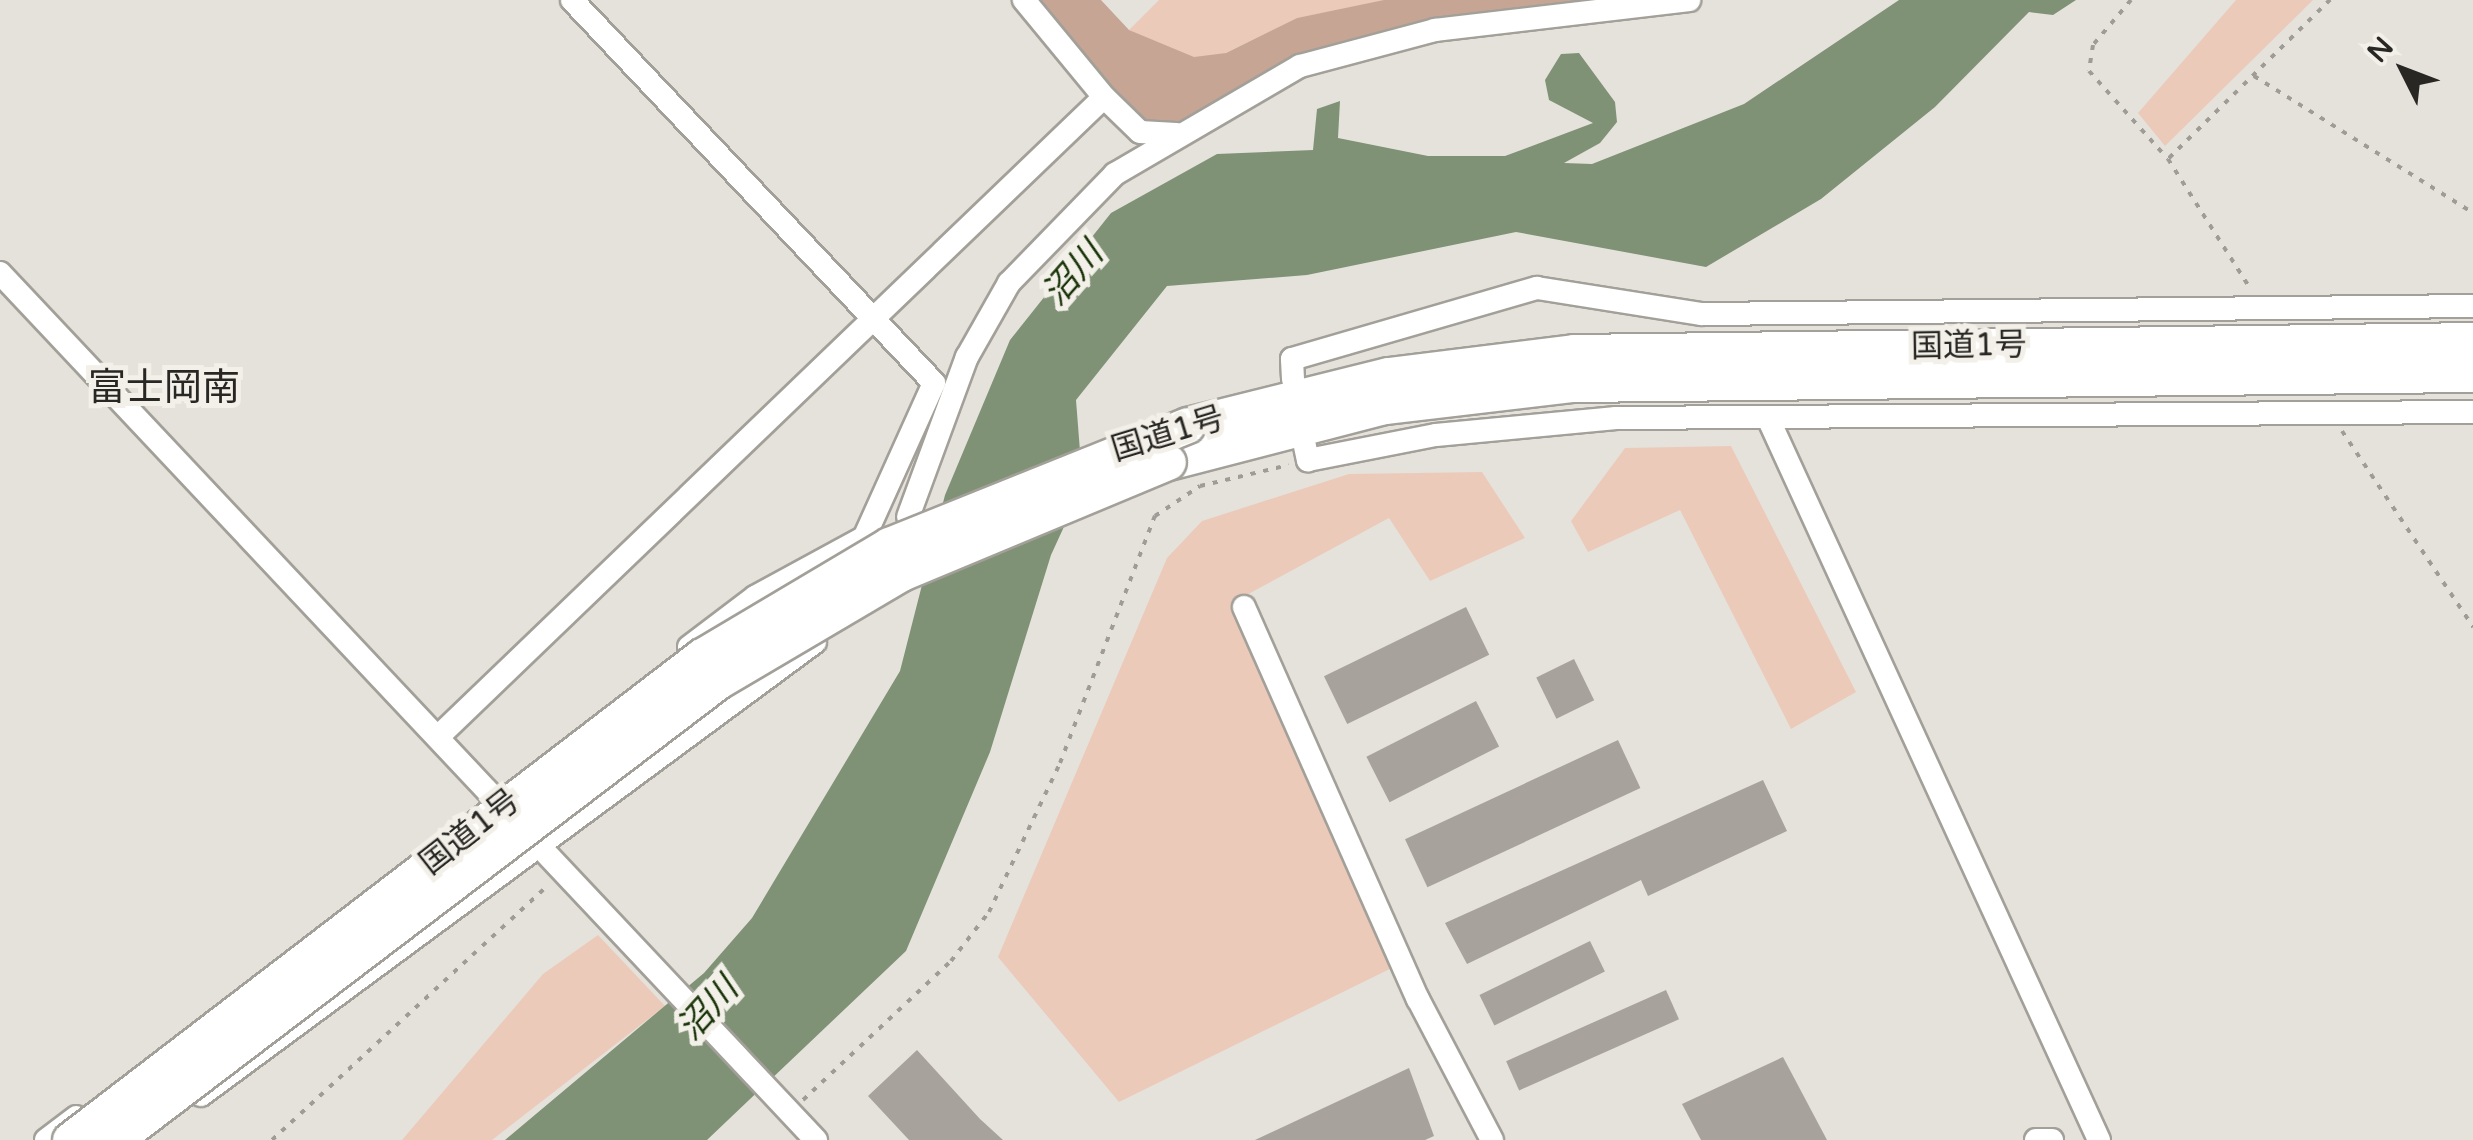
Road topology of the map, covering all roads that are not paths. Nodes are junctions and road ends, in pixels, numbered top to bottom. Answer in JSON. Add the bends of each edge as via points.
{"nodes":[{"id":1,"x":572,"y":0,"type":"edge"},
{"id":2,"x":1024,"y":0,"type":"edge"},
{"id":3,"x":1690,"y":0,"type":"edge"},
{"id":4,"x":1104,"y":97,"type":"junction"},
{"id":5,"x":1176,"y":134,"type":"junction"},
{"id":6,"x":0,"y":273,"type":"edge"},
{"id":7,"x":2473,"y":306,"type":"edge"},
{"id":8,"x":873,"y":320,"type":"junction"},
{"id":9,"x":2473,"y":340,"type":"edge"},
{"id":10,"x":2473,"y":374,"type":"edge"},
{"id":11,"x":1293,"y":379,"type":"dead end"},
{"id":12,"x":2314,"y":387,"type":"dead end"},
{"id":13,"x":2473,"y":412,"type":"edge"},
{"id":14,"x":2332,"y":416,"type":"junction"},
{"id":15,"x":1768,"y":418,"type":"junction"},
{"id":16,"x":1305,"y":449,"type":"road end"},
{"id":17,"x":908,"y":516,"type":"dead end"},
{"id":18,"x":863,"y":538,"type":"junction"},
{"id":19,"x":1244,"y":607,"type":"dead end"},
{"id":20,"x":441,"y":734,"type":"junction"},
{"id":21,"x":497,"y":796,"type":"junction"},
{"id":22,"x":537,"y":842,"type":"junction"},
{"id":23,"x":46,"y":1140,"type":"edge"},
{"id":24,"x":70,"y":1140,"type":"edge"},
{"id":25,"x":114,"y":1140,"type":"edge"},
{"id":26,"x":141,"y":1140,"type":"edge"},
{"id":27,"x":816,"y":1140,"type":"edge"},
{"id":28,"x":1492,"y":1140,"type":"edge"},
{"id":29,"x":2036,"y":1140,"type":"edge"},
{"id":30,"x":2052,"y":1140,"type":"edge"},
{"id":31,"x":2099,"y":1140,"type":"edge"}],
"edges":[{"from":1,"to":8,"type":"street"},
{"from":2,"to":4,"type":"street"},
{"from":3,"to":5,"type":"street","via":[[1435,30],[1300,66]]},
{"from":4,"to":5,"type":"street","via":[[1140,132]]},
{"from":4,"to":8,"type":"street"},
{"from":5,"to":17,"type":"street","via":[[1115,174],[1031,252],[967,357]]},
{"from":6,"to":20,"type":"street"},
{"from":7,"to":11,"type":"street","via":[[2269,317],[1702,314],[1537,288],[1292,359]]},
{"from":8,"to":18,"type":"street","via":[[934,382]]},
{"from":8,"to":20,"type":"street"},
{"from":9,"to":24,"type":"highway","name":"国道1号","bridge":true,"via":[[1574,352],[1388,375],[1187,426],[888,545],[702,656]]},
{"from":10,"to":25,"type":"highway","name":"国道1号","bridge":true,"via":[[1573,384],[1385,406],[1168,462],[901,573],[718,681]]},
{"from":12,"to":14,"type":"street"},
{"from":13,"to":14,"type":"street"},
{"from":14,"to":15,"type":"street"},
{"from":15,"to":16,"type":"street","via":[[1529,424]]},
{"from":15,"to":31,"type":"street"},
{"from":18,"to":21,"type":"street","via":[[755,597]]},
{"from":18,"to":22,"type":"street","via":[[820,638]]},
{"from":19,"to":28,"type":"street","via":[[1418,998]]},
{"from":20,"to":21,"type":"street"},
{"from":21,"to":22,"type":"street"},
{"from":21,"to":23,"type":"street"},
{"from":22,"to":26,"type":"street"},
{"from":22,"to":27,"type":"street"},
{"from":29,"to":30,"type":"street"}]}
